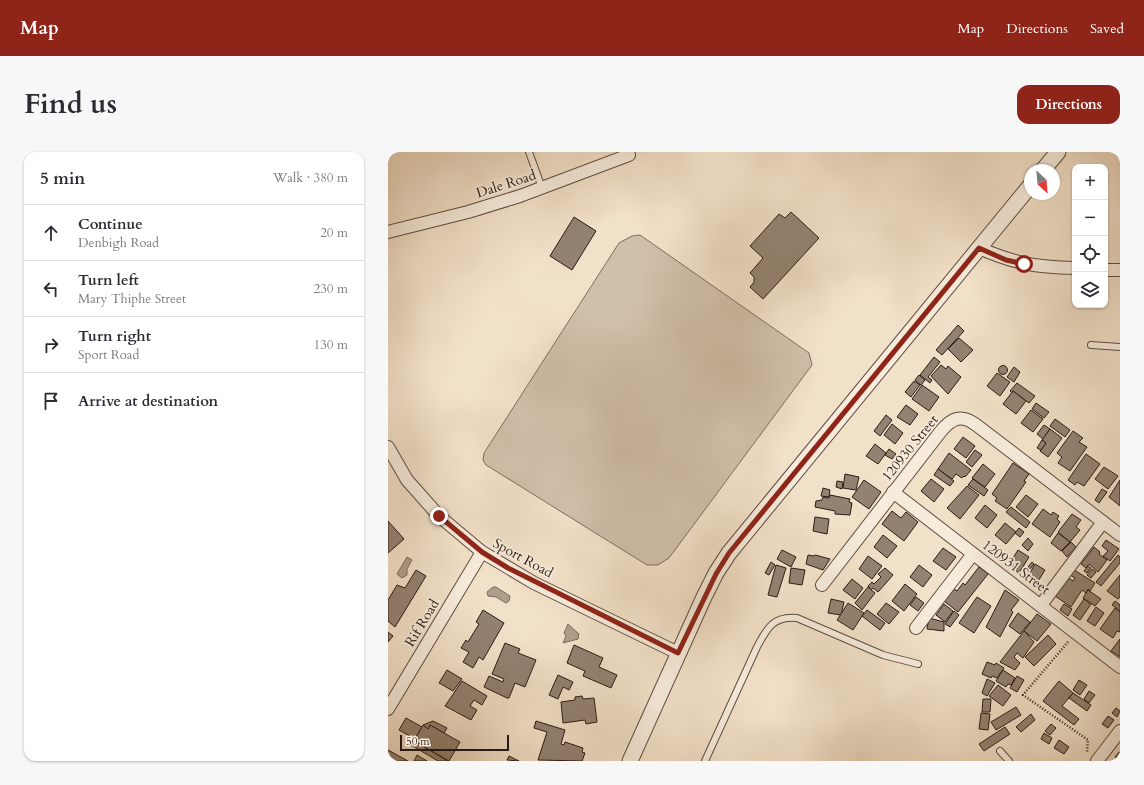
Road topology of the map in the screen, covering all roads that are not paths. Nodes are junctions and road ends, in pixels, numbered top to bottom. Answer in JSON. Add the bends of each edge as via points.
{"nodes":[{"id":1,"x":529,"y":152,"type":"edge"},
{"id":2,"x":1058,"y":152,"type":"edge"},
{"id":3,"x":629,"y":155,"type":"dead end"},
{"id":4,"x":1048,"y":164,"type":"edge"},
{"id":5,"x":542,"y":188,"type":"junction"},
{"id":6,"x":1024,"y":193,"type":"edge"},
{"id":7,"x":388,"y":232,"type":"edge"},
{"id":8,"x":979,"y":248,"type":"junction"},
{"id":9,"x":1072,"y":268,"type":"edge"},
{"id":10,"x":1108,"y":270,"type":"edge"},
{"id":11,"x":1120,"y":270,"type":"edge"},
{"id":12,"x":1091,"y":345,"type":"dead end"},
{"id":13,"x":1120,"y":347,"type":"edge"},
{"id":14,"x":388,"y":447,"type":"edge"},
{"id":15,"x":893,"y":492,"type":"junction"},
{"id":16,"x":1103,"y":522,"type":"junction"},
{"id":17,"x":1120,"y":535,"type":"edge"},
{"id":18,"x":482,"y":552,"type":"junction"},
{"id":19,"x":973,"y":554,"type":"junction"},
{"id":20,"x":822,"y":585,"type":"dead end"},
{"id":21,"x":1041,"y":605,"type":"junction"},
{"id":22,"x":916,"y":628,"type":"dead end"},
{"id":23,"x":678,"y":653,"type":"junction"},
{"id":24,"x":918,"y":664,"type":"dead end"},
{"id":25,"x":1120,"y":666,"type":"edge"},
{"id":26,"x":388,"y":709,"type":"edge"},
{"id":27,"x":1120,"y":731,"type":"edge"},
{"id":28,"x":1000,"y":751,"type":"dead end"},
{"id":29,"x":1092,"y":759,"type":"edge"},
{"id":30,"x":630,"y":761,"type":"edge"},
{"id":31,"x":705,"y":761,"type":"edge"},
{"id":32,"x":1009,"y":761,"type":"edge"}],
"edges":[{"from":1,"to":5,"type":"lane"},
{"from":2,"to":4,"type":"street"},
{"from":3,"to":5,"type":"street","name":"Dale Road"},
{"from":5,"to":7,"type":"street","name":"Dale Road","via":[[468,212]]},
{"from":6,"to":8,"type":"street"},
{"from":8,"to":9,"type":"street","via":[[1006,260],[1024,264]]},
{"from":8,"to":23,"type":"street","via":[[729,553],[716,574]]},
{"from":10,"to":11,"type":"street"},
{"from":12,"to":13,"type":"lane"},
{"from":14,"to":18,"type":"street","name":"Sport Road","via":[[407,480],[428,504]]},
{"from":15,"to":16,"type":"street","name":"120930 Street","via":[[947,424],[960,417],[975,424]]},
{"from":15,"to":19,"type":"street","name":"120931 Street"},
{"from":15,"to":20,"type":"street","name":"120930 Street"},
{"from":16,"to":17,"type":"street","name":"120930 Street"},
{"from":16,"to":21,"type":"street"},
{"from":18,"to":23,"type":"street","name":"Sport Road","via":[[534,582]]},
{"from":18,"to":26,"type":"street","name":"Rif Road"},
{"from":19,"to":21,"type":"street","name":"120931 Street"},
{"from":19,"to":22,"type":"street"},
{"from":21,"to":25,"type":"street","name":"120931 Street"},
{"from":23,"to":30,"type":"street"},
{"from":24,"to":31,"type":"lane","via":[[883,655],[797,618],[776,621],[757,647]]},
{"from":27,"to":29,"type":"street"},
{"from":28,"to":32,"type":"lane"}]}
